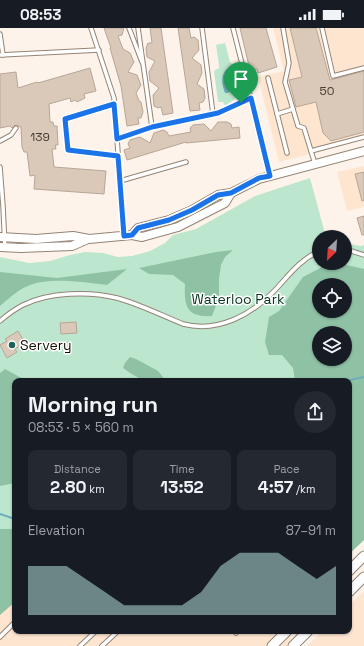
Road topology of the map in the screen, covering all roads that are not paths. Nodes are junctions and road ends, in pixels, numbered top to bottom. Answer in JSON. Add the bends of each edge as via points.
{"nodes":[{"id":1,"x":91,"y":28,"type":"edge"},
{"id":2,"x":129,"y":28,"type":"edge"},
{"id":3,"x":138,"y":28,"type":"edge"},
{"id":4,"x":202,"y":28,"type":"edge"},
{"id":5,"x":234,"y":28,"type":"edge"},
{"id":6,"x":283,"y":28,"type":"edge"},
{"id":7,"x":322,"y":28,"type":"edge"},
{"id":8,"x":0,"y":34,"type":"edge"},
{"id":9,"x":99,"y":50,"type":"junction"},
{"id":10,"x":1,"y":55,"type":"edge"},
{"id":11,"x":364,"y":68,"type":"edge"},
{"id":12,"x":145,"y":70,"type":"junction"},
{"id":13,"x":268,"y":78,"type":"dead end"},
{"id":14,"x":251,"y":98,"type":"junction"},
{"id":15,"x":114,"y":104,"type":"junction"},
{"id":16,"x":294,"y":109,"type":"junction"},
{"id":17,"x":213,"y":114,"type":"junction"},
{"id":18,"x":277,"y":114,"type":"junction"},
{"id":19,"x":152,"y":127,"type":"junction"},
{"id":20,"x":16,"y":128,"type":"dead end"},
{"id":21,"x":364,"y":137,"type":"edge"},
{"id":22,"x":117,"y":139,"type":"junction"},
{"id":23,"x":0,"y":141,"type":"edge"},
{"id":24,"x":311,"y":151,"type":"junction"},
{"id":25,"x":364,"y":152,"type":"edge"},
{"id":26,"x":287,"y":153,"type":"dead end"},
{"id":27,"x":118,"y":156,"type":"junction"},
{"id":28,"x":186,"y":162,"type":"dead end"},
{"id":29,"x":315,"y":164,"type":"junction"},
{"id":30,"x":0,"y":167,"type":"edge"},
{"id":31,"x":270,"y":176,"type":"junction"},
{"id":32,"x":120,"y":181,"type":"junction"},
{"id":33,"x":128,"y":235,"type":"junction"},
{"id":34,"x":3,"y":237,"type":"edge"},
{"id":35,"x":89,"y":239,"type":"junction"},
{"id":36,"x":2,"y":247,"type":"edge"},
{"id":37,"x":352,"y":251,"type":"edge"},
{"id":38,"x":364,"y":254,"type":"edge"},
{"id":39,"x":312,"y":255,"type":"edge"},
{"id":40,"x":0,"y":321,"type":"edge"},
{"id":41,"x":364,"y":556,"type":"edge"},
{"id":42,"x":352,"y":568,"type":"edge"},
{"id":43,"x":364,"y":577,"type":"edge"},
{"id":44,"x":352,"y":589,"type":"edge"},
{"id":45,"x":12,"y":625,"type":"edge"},
{"id":46,"x":93,"y":634,"type":"edge"},
{"id":47,"x":115,"y":634,"type":"edge"},
{"id":48,"x":284,"y":634,"type":"edge"},
{"id":49,"x":305,"y":634,"type":"edge"},
{"id":50,"x":0,"y":637,"type":"edge"},
{"id":51,"x":80,"y":646,"type":"edge"},
{"id":52,"x":102,"y":646,"type":"edge"},
{"id":53,"x":272,"y":646,"type":"edge"},
{"id":54,"x":293,"y":646,"type":"edge"}],
"edges":[{"from":1,"to":9,"type":"lane"},
{"from":2,"to":12,"type":"lane"},
{"from":3,"to":12,"type":"lane"},
{"from":4,"to":17,"type":"lane"},
{"from":5,"to":14,"type":"lane"},
{"from":6,"to":16,"type":"lane","via":[[289,63],[285,82]]},
{"from":7,"to":11,"type":"lane","via":[[333,76]]},
{"from":8,"to":10,"type":"lane"},
{"from":9,"to":10,"type":"lane"},
{"from":9,"to":15,"type":"lane","via":[[113,92]]},
{"from":12,"to":19,"type":"lane"},
{"from":13,"to":18,"type":"lane"},
{"from":14,"to":17,"type":"lane"},
{"from":14,"to":31,"type":"lane"},
{"from":15,"to":22,"type":"lane"},
{"from":15,"to":27,"type":"lane","via":[[65,119],[68,150]]},
{"from":16,"to":18,"type":"lane"},
{"from":16,"to":24,"type":"lane","via":[[298,126],[304,128]]},
{"from":17,"to":19,"type":"lane"},
{"from":18,"to":26,"type":"lane"},
{"from":19,"to":22,"type":"lane"},
{"from":20,"to":23,"type":"lane","via":[[11,135]]},
{"from":21,"to":24,"type":"lane"},
{"from":22,"to":27,"type":"lane"},
{"from":24,"to":29,"type":"lane"},
{"from":25,"to":29,"type":"street"},
{"from":27,"to":32,"type":"lane"},
{"from":28,"to":32,"type":"lane"},
{"from":29,"to":31,"type":"street"},
{"from":30,"to":34,"type":"lane"},
{"from":31,"to":33,"type":"street","via":[[259,178],[231,193],[225,203],[178,227],[142,237]]},
{"from":32,"to":33,"type":"lane"},
{"from":33,"to":35,"type":"street"},
{"from":34,"to":35,"type":"street","via":[[36,239],[73,236]]},
{"from":34,"to":36,"type":"lane"},
{"from":35,"to":36,"type":"street","via":[[72,246]]},
{"from":37,"to":38,"type":"lane"},
{"from":39,"to":40,"type":"lane","via":[[299,263],[269,296],[253,309],[214,326],[183,324],[116,298],[78,294],[45,297],[23,305]]},
{"from":41,"to":42,"type":"main road"},
{"from":43,"to":44,"type":"main road"},
{"from":45,"to":50,"type":"lane"},
{"from":46,"to":51,"type":"lane"},
{"from":47,"to":52,"type":"lane"},
{"from":48,"to":53,"type":"main road"},
{"from":49,"to":54,"type":"main road"}]}
